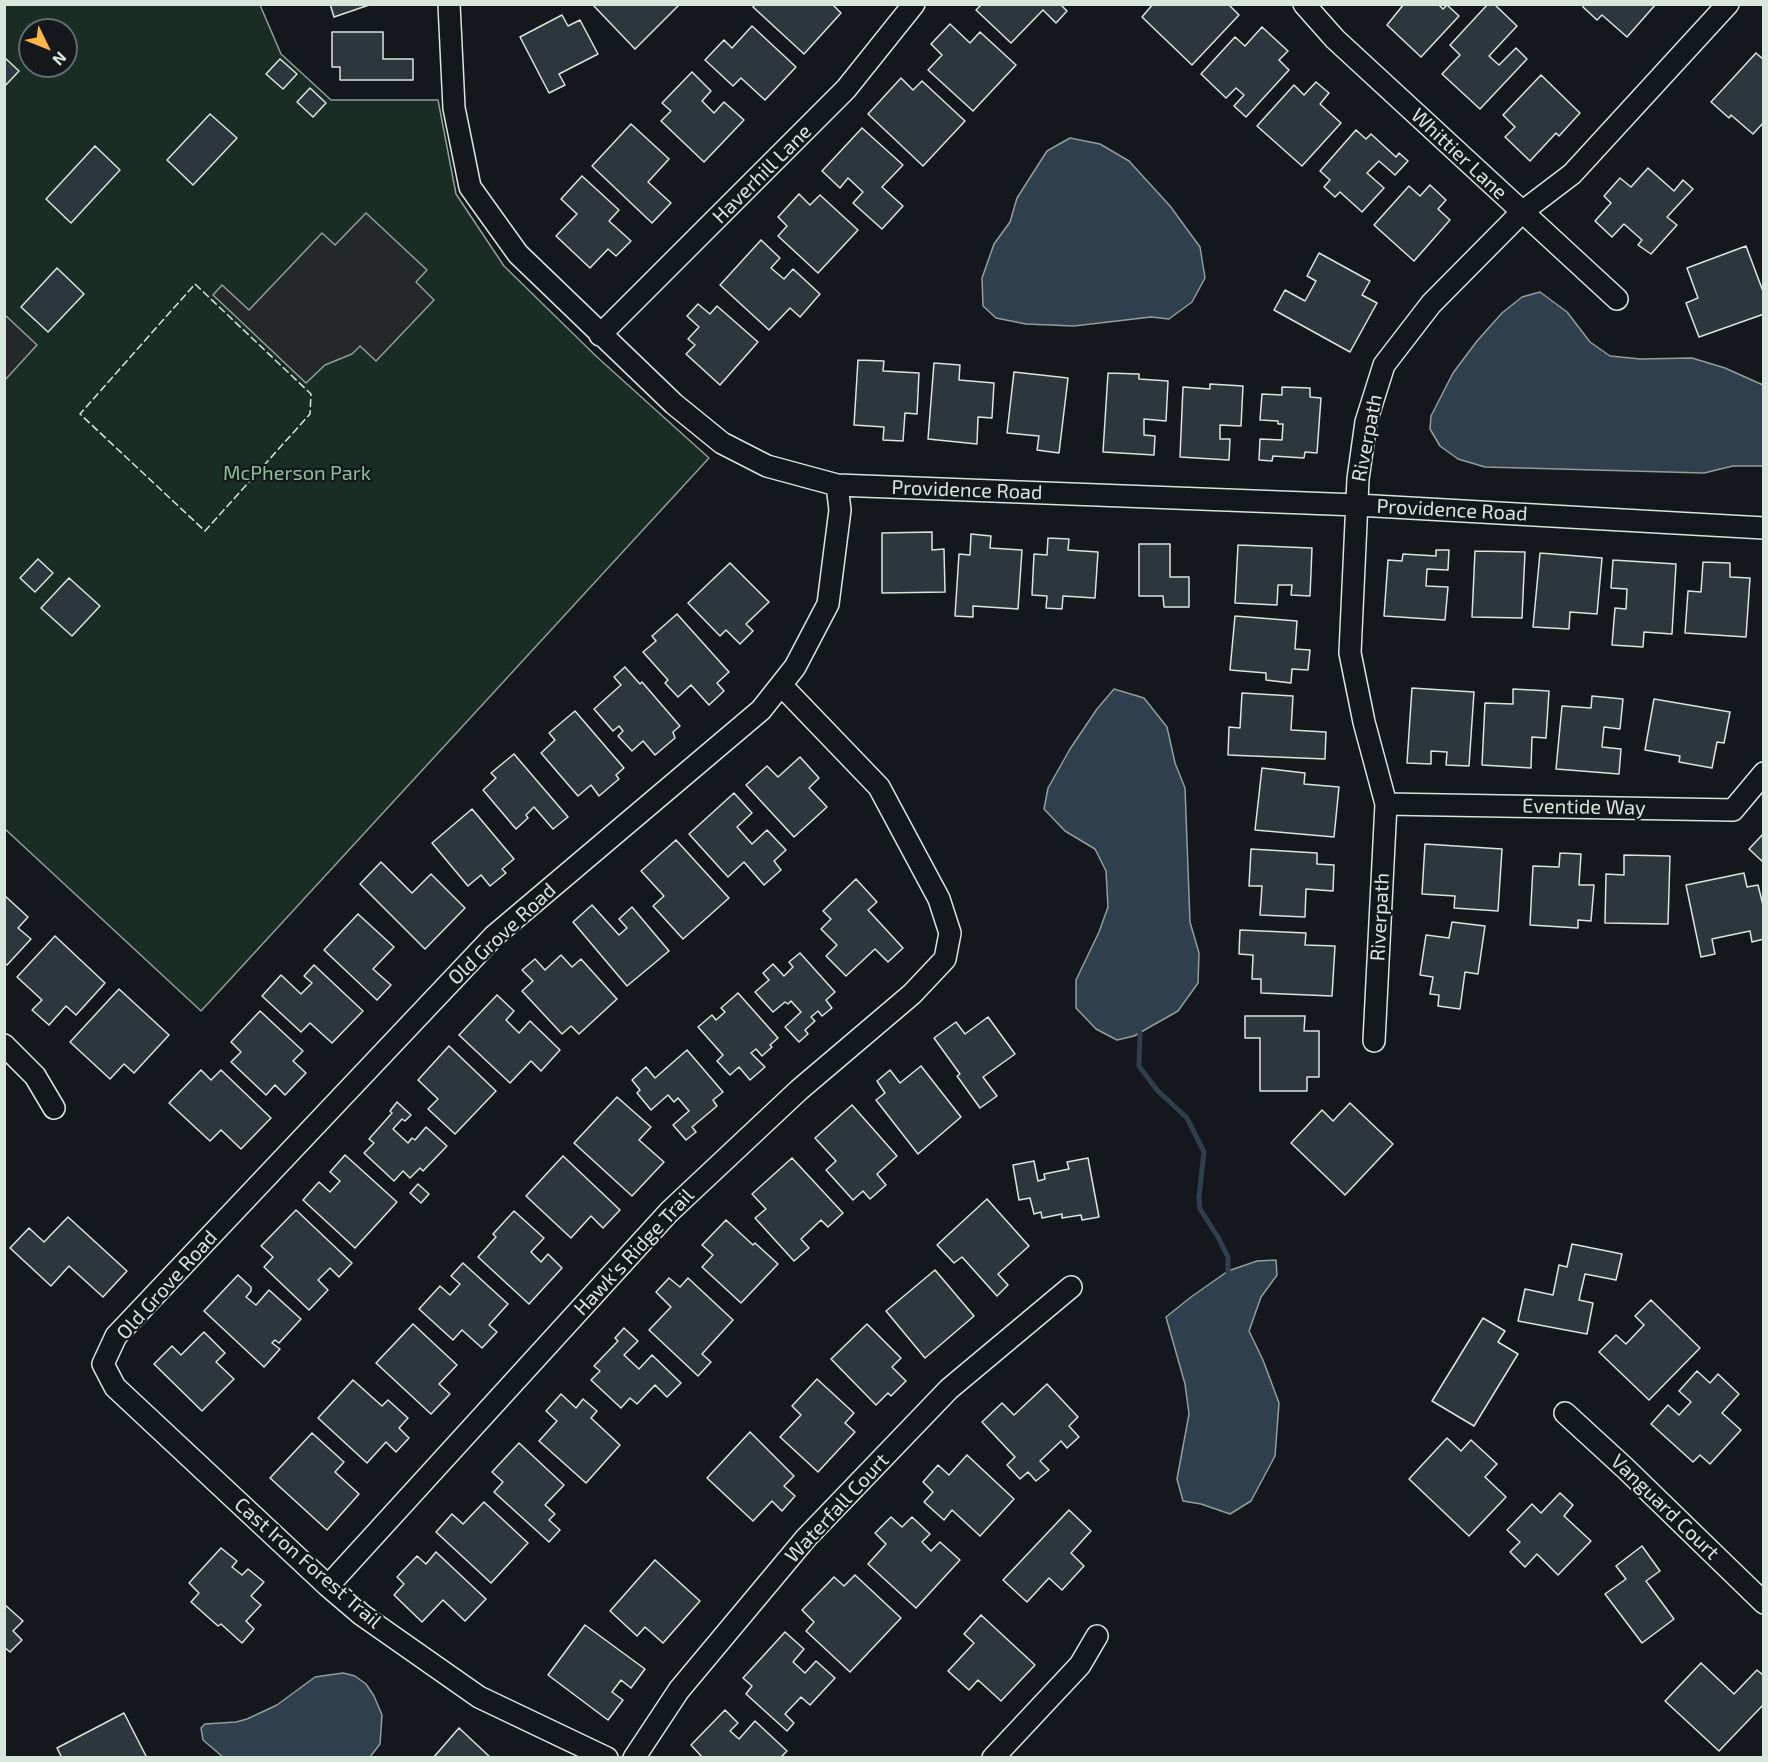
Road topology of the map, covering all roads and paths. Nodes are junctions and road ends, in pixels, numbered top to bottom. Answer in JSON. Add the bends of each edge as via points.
{"nodes":[{"id":1,"x":449,"y":4,"type":"edge"},
{"id":2,"x":914,"y":4,"type":"edge"},
{"id":3,"x":1304,"y":4,"type":"edge"},
{"id":4,"x":1728,"y":4,"type":"edge"},
{"id":5,"x":1522,"y":212,"type":"junction"},
{"id":6,"x":1617,"y":299,"type":"dead end"},
{"id":7,"x":600,"y":335,"type":"junction"},
{"id":8,"x":837,"y":485,"type":"junction"},
{"id":9,"x":1356,"y":505,"type":"junction"},
{"id":10,"x":1764,"y":528,"type":"edge"},
{"id":11,"x":781,"y":685,"type":"junction"},
{"id":12,"x":1764,"y":773,"type":"edge"},
{"id":13,"x":1386,"y":804,"type":"junction"},
{"id":14,"x":1374,"y":1041,"type":"dead end"},
{"id":15,"x":4,"y":1045,"type":"edge"},
{"id":16,"x":54,"y":1108,"type":"dead end"},
{"id":17,"x":1071,"y":1287,"type":"dead end"},
{"id":18,"x":103,"y":1364,"type":"joint"},
{"id":19,"x":1565,"y":1413,"type":"dead end"},
{"id":20,"x":328,"y":1586,"type":"junction"},
{"id":21,"x":1764,"y":1603,"type":"edge"},
{"id":22,"x":1097,"y":1636,"type":"dead end"},
{"id":23,"x":607,"y":1758,"type":"edge"},
{"id":24,"x":634,"y":1758,"type":"edge"},
{"id":25,"x":993,"y":1758,"type":"edge"}],
"edges":[{"from":1,"to":7,"type":"street","name":"Providence Road","via":[[453,108],[470,187],[518,254]]},
{"from":2,"to":7,"type":"street","name":"Haverhill Lane","via":[[846,89]]},
{"from":3,"to":5,"type":"street","name":"Whittier Lane","via":[[1335,39]]},
{"from":4,"to":5,"type":"street","name":"Riverpath","via":[[1572,174]]},
{"from":5,"to":6,"type":"street","name":"Whittier Lane"},
{"from":5,"to":9,"type":"street","name":"Riverpath","via":[[1431,304],[1384,365],[1366,422]]},
{"from":7,"to":8,"type":"street","name":"Providence Road","via":[[722,443],[767,466]]},
{"from":8,"to":9,"type":"street","name":"Providence Road"},
{"from":8,"to":11,"type":"street","name":"Old Grove Road","via":[[840,510],[828,604],[795,667]]},
{"from":9,"to":10,"type":"street","name":"Providence Road"},
{"from":9,"to":13,"type":"street","name":"Riverpath","via":[[1350,653]]},
{"from":11,"to":18,"type":"street","name":"Old Grove Road","via":[[761,710],[494,936],[116,1336]]},
{"from":11,"to":20,"type":"street","name":"Hawk's Ridge Trail","via":[[879,788],[939,899],[950,933],[945,959],[912,994],[799,1090],[669,1212]]},
{"from":12,"to":13,"type":"street","name":"Eventide Way","via":[[1733,810]]},
{"from":13,"to":14,"type":"street","name":"Riverpath"},
{"from":15,"to":16,"type":"street","via":[[35,1076]]},
{"from":17,"to":24,"type":"street","name":"Waterfall Court","via":[[949,1389],[806,1538],[679,1690]]},
{"from":18,"to":20,"type":"street","name":"Cast Iron Forest Trail","via":[[115,1387]]},
{"from":19,"to":21,"type":"street","name":"Vanguard Court"},
{"from":20,"to":23,"type":"street","name":"Cast Iron Forest Trail","via":[[362,1615],[479,1697]]},
{"from":22,"to":25,"type":"street","via":[[1080,1665]]}]}
